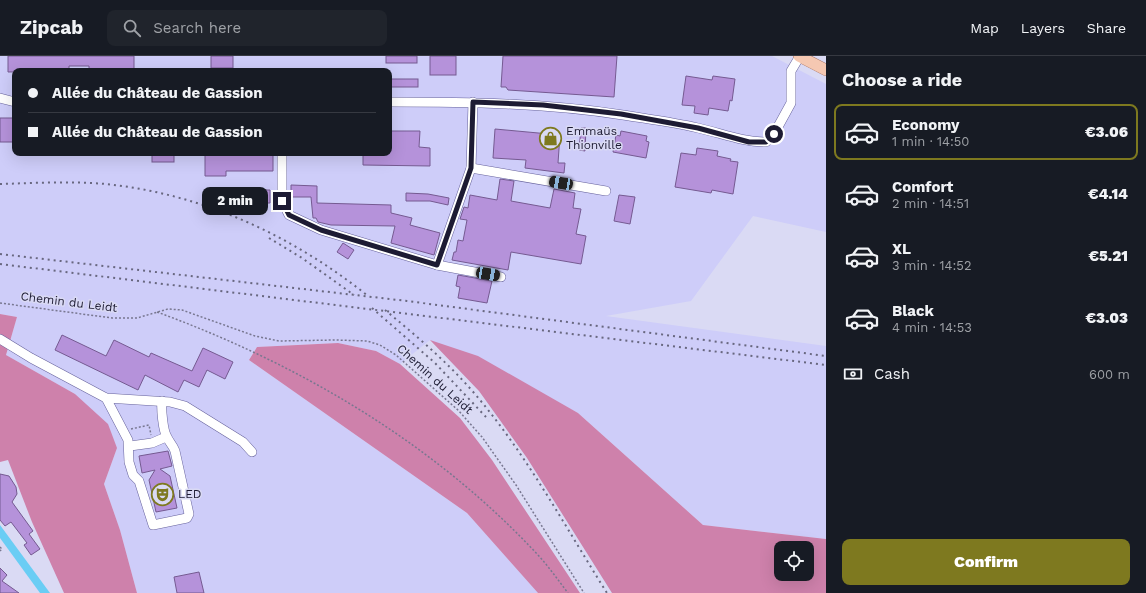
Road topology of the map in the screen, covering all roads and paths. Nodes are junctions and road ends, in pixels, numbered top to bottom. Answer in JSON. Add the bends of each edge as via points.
{"nodes":[{"id":1,"x":799,"y":56,"type":"edge"},
{"id":2,"x":826,"y":70,"type":"edge"},
{"id":3,"x":0,"y":98,"type":"edge"},
{"id":4,"x":12,"y":101,"type":"edge"},
{"id":5,"x":392,"y":102,"type":"edge"},
{"id":6,"x":473,"y":102,"type":"junction"},
{"id":7,"x":282,"y":156,"type":"edge"},
{"id":8,"x":471,"y":168,"type":"junction"},
{"id":9,"x":606,"y":191,"type":"dead end"},
{"id":10,"x":437,"y":265,"type":"junction"},
{"id":11,"x":501,"y":277,"type":"dead end"},
{"id":12,"x":0,"y":303,"type":"edge"},
{"id":13,"x":157,"y":312,"type":"junction"},
{"id":14,"x":0,"y":339,"type":"edge"},
{"id":15,"x":106,"y":398,"type":"junction"},
{"id":16,"x":162,"y":401,"type":"junction"},
{"id":17,"x":124,"y":430,"type":"junction"},
{"id":18,"x":166,"y":437,"type":"junction"},
{"id":19,"x":152,"y":443,"type":"junction"},
{"id":20,"x":130,"y":446,"type":"junction"},
{"id":21,"x":252,"y":452,"type":"dead end"},
{"id":22,"x":0,"y":546,"type":"edge"},
{"id":23,"x":0,"y":551,"type":"edge"},
{"id":24,"x":568,"y":593,"type":"edge"},
{"id":25,"x":584,"y":593,"type":"edge"}],
"edges":[{"from":1,"to":2,"type":"main road"},
{"from":1,"to":6,"type":"street","via":[[791,71],[791,103],[774,134],[766,142],[749,142],[698,128],[621,114],[543,105]]},
{"from":3,"to":4,"type":"street"},
{"from":5,"to":6,"type":"street"},
{"from":6,"to":8,"type":"street"},
{"from":7,"to":10,"type":"street","via":[[282,201],[289,215],[321,230]]},
{"from":8,"to":9,"type":"street"},
{"from":8,"to":10,"type":"street"},
{"from":10,"to":11,"type":"street"},
{"from":12,"to":13,"type":"path","name":"Chemin du Leidt","via":[[112,318],[137,318]]},
{"from":13,"to":24,"type":"path","via":[[298,374],[332,392],[404,439],[465,485],[496,513],[539,556]]},
{"from":13,"to":25,"type":"path","name":"Chemin du Leidt","via":[[168,308],[182,310],[255,336],[279,341],[358,340],[386,348],[459,411],[482,437],[516,485]]},
{"from":14,"to":15,"type":"street"},
{"from":15,"to":16,"type":"street"},
{"from":15,"to":17,"type":"street","via":[[108,406]]},
{"from":16,"to":18,"type":"street"},
{"from":16,"to":21,"type":"street","via":[[185,406],[198,413],[243,442]]},
{"from":17,"to":19,"type":"path","via":[[149,425]]},
{"from":17,"to":20,"type":"street"},
{"from":18,"to":19,"type":"street"},
{"from":18,"to":20,"type":"street","via":[[172,442],[175,451],[187,518],[153,525],[139,481],[133,475],[129,462]]},
{"from":19,"to":20,"type":"street"},
{"from":22,"to":23,"type":"path"}]}
